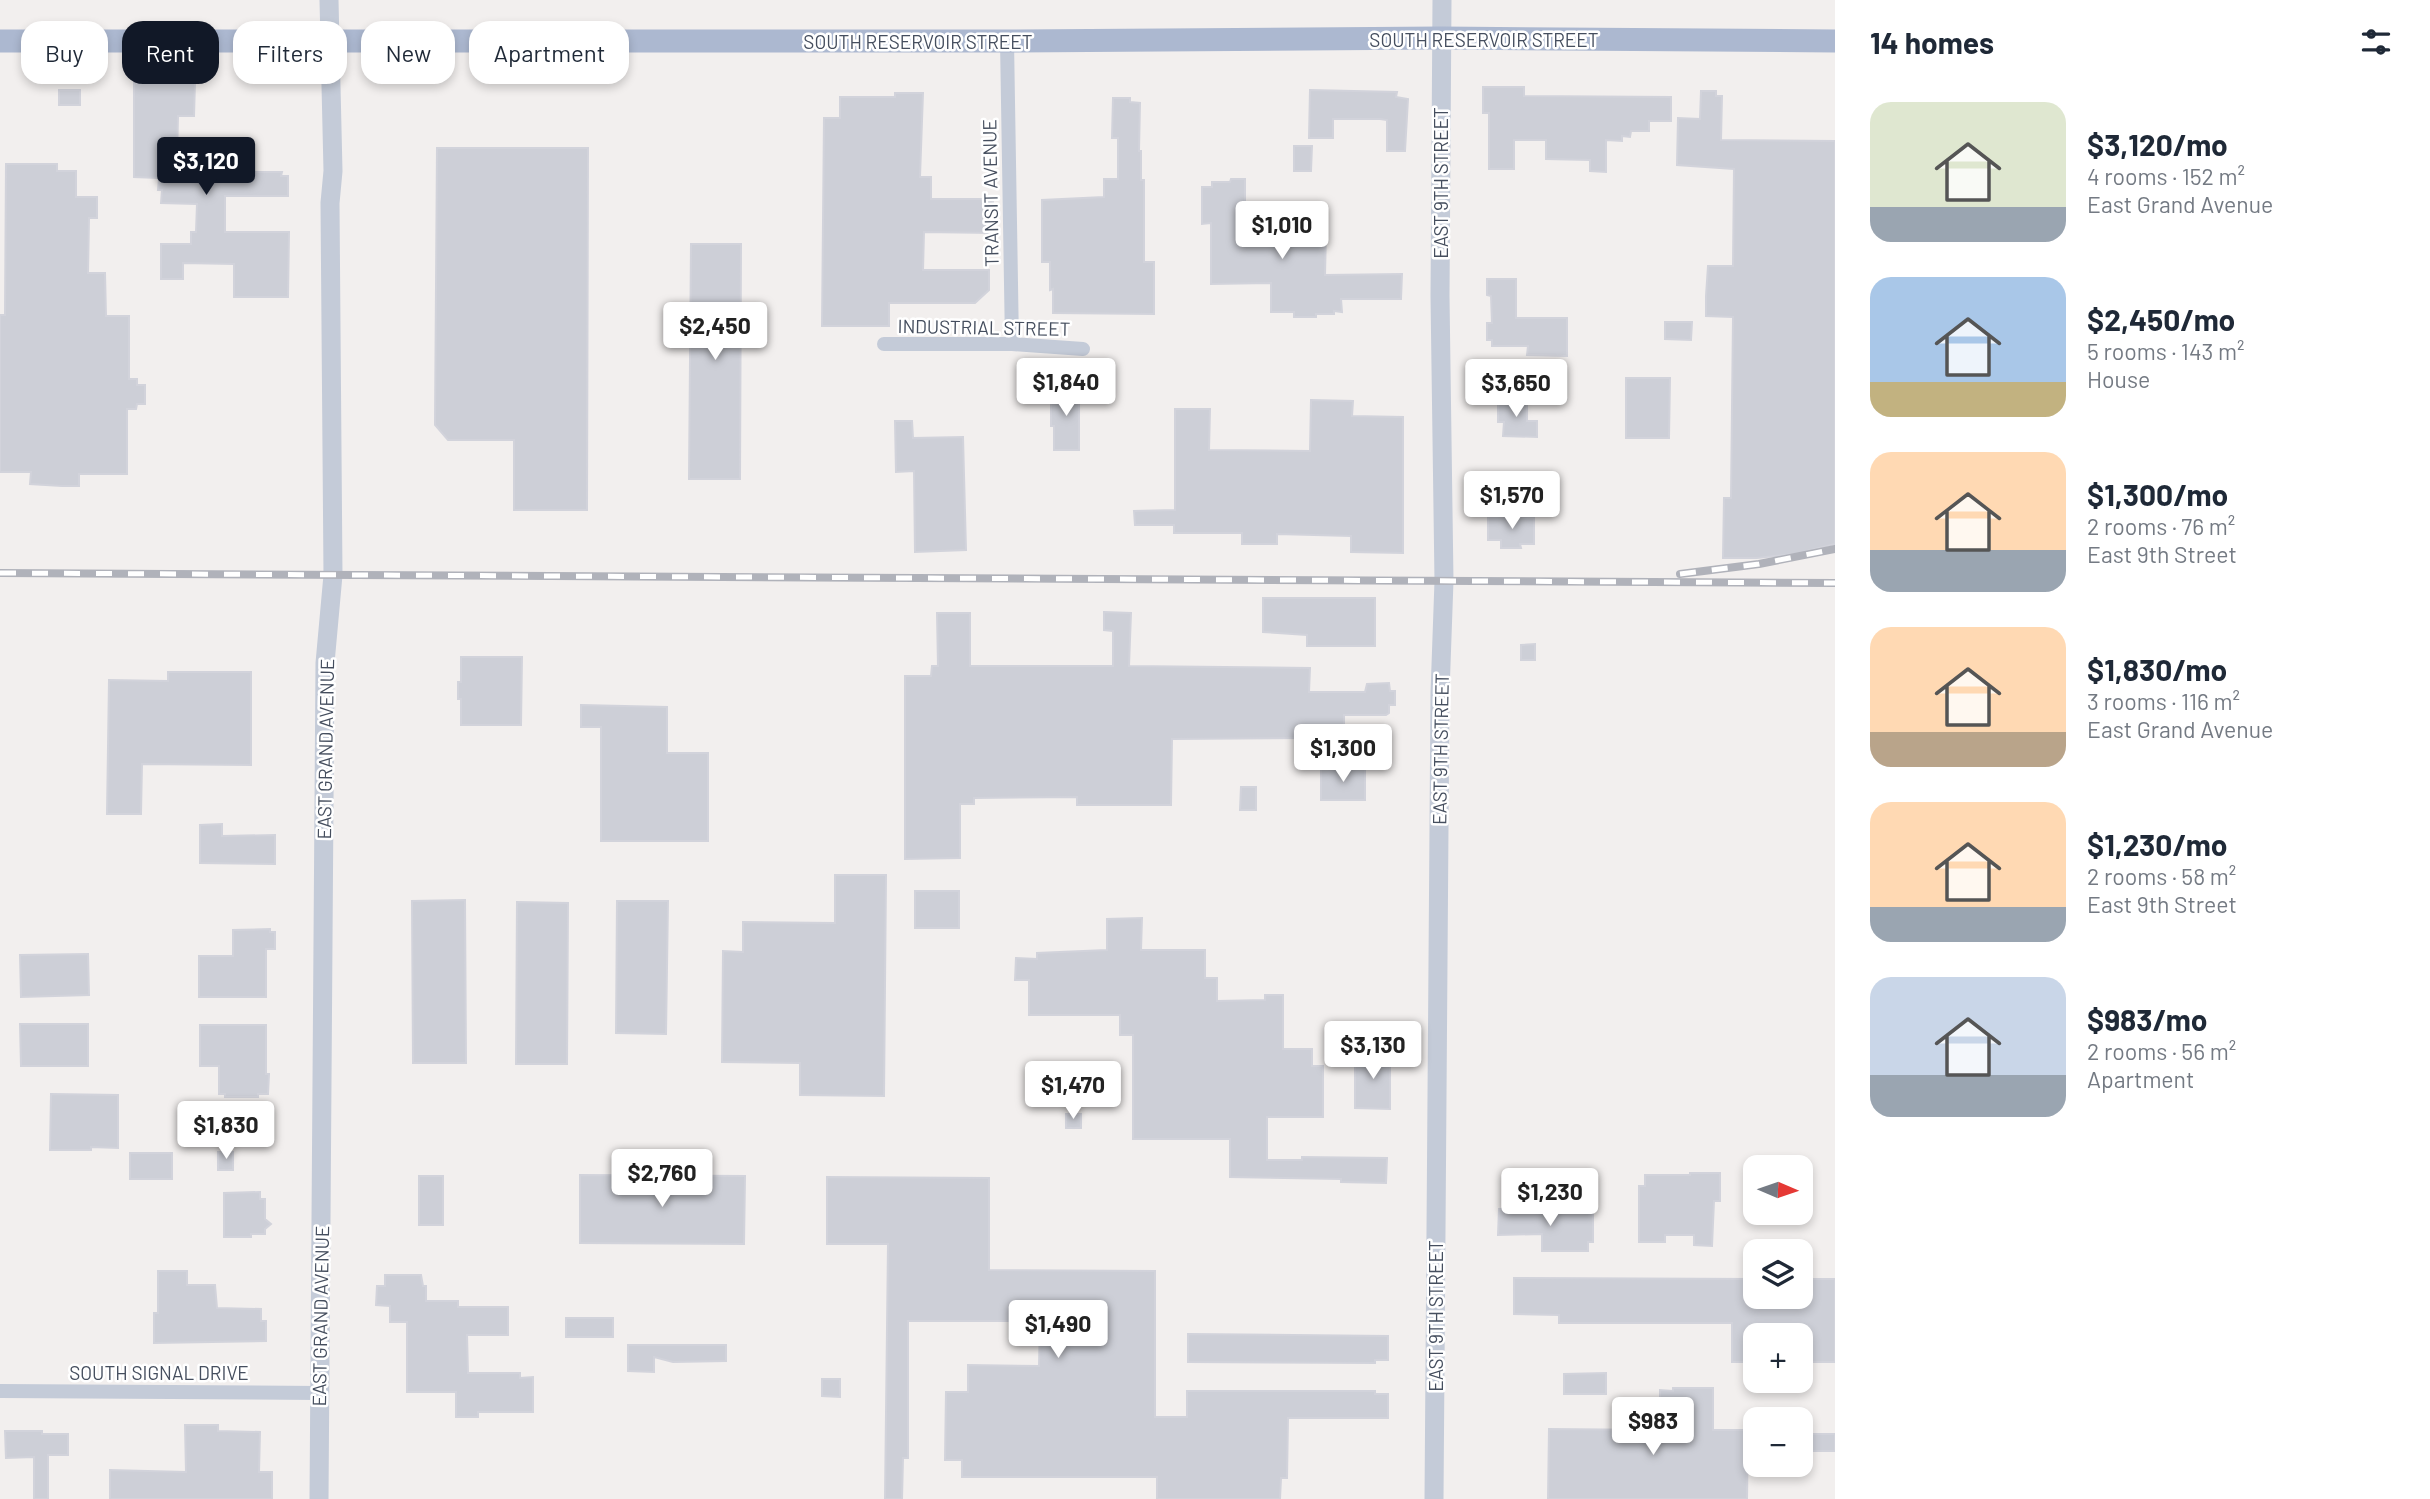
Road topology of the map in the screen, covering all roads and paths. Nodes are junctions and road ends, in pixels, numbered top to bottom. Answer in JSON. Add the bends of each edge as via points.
{"nodes":[{"id":1,"x":329,"y":0,"type":"edge"},
{"id":2,"x":1441,"y":0,"type":"edge"},
{"id":3,"x":329,"y":21,"type":"edge"},
{"id":4,"x":1441,"y":38,"type":"junction"},
{"id":5,"x":0,"y":41,"type":"edge"},
{"id":6,"x":1007,"y":41,"type":"junction"},
{"id":7,"x":1835,"y":41,"type":"edge"},
{"id":8,"x":233,"y":42,"type":"edge"},
{"id":9,"x":347,"y":42,"type":"edge"},
{"id":10,"x":330,"y":84,"type":"edge"},
{"id":11,"x":884,"y":344,"type":"dead end"},
{"id":12,"x":1012,"y":344,"type":"junction"},
{"id":13,"x":1083,"y":349,"type":"dead end"},
{"id":14,"x":0,"y":1391,"type":"edge"},
{"id":15,"x":319,"y":1393,"type":"junction"},
{"id":16,"x":319,"y":1499,"type":"edge"},
{"id":17,"x":1434,"y":1499,"type":"edge"}],
"edges":[{"from":1,"to":3,"type":"street","name":"EAST GRAND AVENUE"},
{"from":2,"to":4,"type":"street","name":"EAST 9TH STREET"},
{"from":4,"to":6,"type":"main road","name":"SOUTH RESERVOIR STREET"},
{"from":4,"to":7,"type":"main road","name":"SOUTH RESERVOIR STREET"},
{"from":4,"to":17,"type":"street","name":"EAST 9TH STREET","via":[[1444,581]]},
{"from":5,"to":8,"type":"main road","name":"SOUTH RESERVOIR STREET"},
{"from":6,"to":9,"type":"main road","name":"SOUTH RESERVOIR STREET"},
{"from":6,"to":12,"type":"street","name":"TRANSIT AVENUE"},
{"from":10,"to":15,"type":"street","name":"EAST GRAND AVENUE","via":[[333,575],[325,663]]},
{"from":11,"to":12,"type":"street","name":"INDUSTRIAL STREET"},
{"from":12,"to":13,"type":"street","name":"INDUSTRIAL STREET"},
{"from":14,"to":15,"type":"street","name":"SOUTH SIGNAL DRIVE"},
{"from":15,"to":16,"type":"street","name":"EAST GRAND AVENUE"}]}
